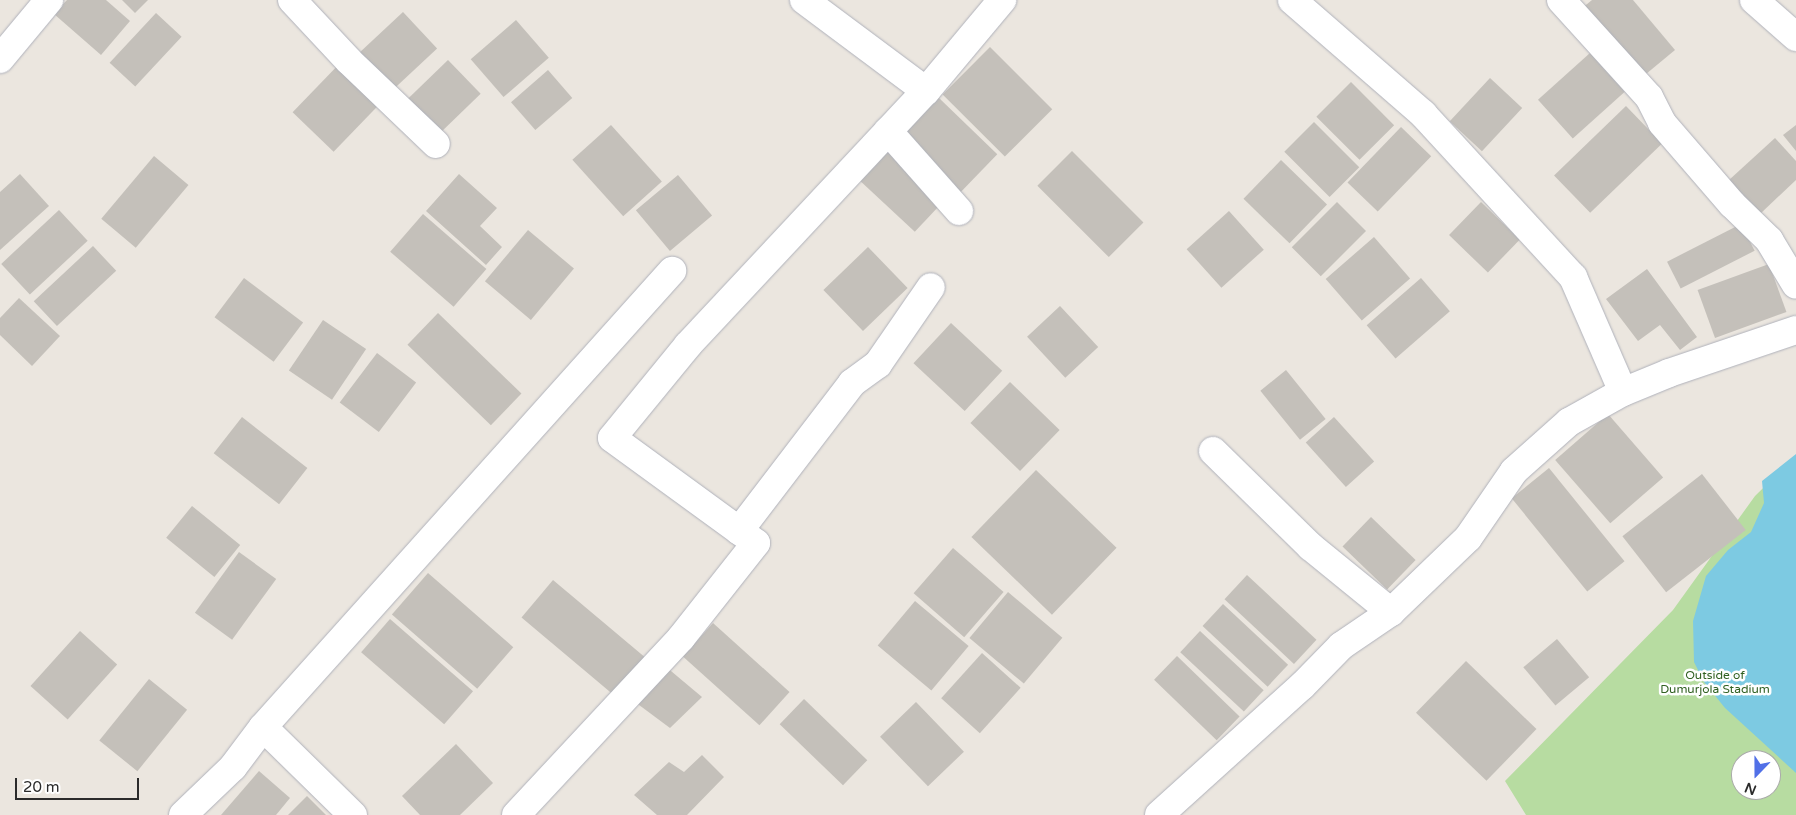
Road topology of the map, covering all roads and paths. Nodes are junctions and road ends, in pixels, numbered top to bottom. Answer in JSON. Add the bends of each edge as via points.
{"nodes":[{"id":1,"x":49,"y":0,"type":"edge"},
{"id":2,"x":292,"y":0,"type":"edge"},
{"id":3,"x":804,"y":0,"type":"edge"},
{"id":4,"x":1002,"y":0,"type":"edge"},
{"id":5,"x":1292,"y":0,"type":"edge"},
{"id":6,"x":1561,"y":0,"type":"edge"},
{"id":7,"x":1754,"y":0,"type":"edge"},
{"id":8,"x":1796,"y":37,"type":"edge"},
{"id":9,"x":0,"y":59,"type":"edge"},
{"id":10,"x":926,"y":91,"type":"junction"},
{"id":11,"x":888,"y":131,"type":"junction"},
{"id":12,"x":436,"y":144,"type":"dead end"},
{"id":13,"x":959,"y":211,"type":"dead end"},
{"id":14,"x":672,"y":271,"type":"dead end"},
{"id":15,"x":1796,"y":285,"type":"edge"},
{"id":16,"x":931,"y":287,"type":"dead end"},
{"id":17,"x":1796,"y":330,"type":"edge"},
{"id":18,"x":1623,"y":392,"type":"junction"},
{"id":19,"x":1213,"y":451,"type":"dead end"},
{"id":20,"x":739,"y":531,"type":"junction"},
{"id":21,"x":1391,"y":612,"type":"junction"},
{"id":22,"x":263,"y":726,"type":"junction"},
{"id":23,"x":183,"y":815,"type":"edge"},
{"id":24,"x":353,"y":815,"type":"edge"},
{"id":25,"x":516,"y":815,"type":"edge"},
{"id":26,"x":1159,"y":815,"type":"edge"}],
"edges":[{"from":1,"to":9,"type":"street"},
{"from":2,"to":12,"type":"street","via":[[349,61]]},
{"from":3,"to":10,"type":"street"},
{"from":4,"to":10,"type":"street"},
{"from":5,"to":18,"type":"street","via":[[1423,114],[1573,277]]},
{"from":6,"to":15,"type":"street","via":[[1649,97],[1662,123],[1732,204],[1769,240]]},
{"from":7,"to":8,"type":"street"},
{"from":10,"to":11,"type":"street"},
{"from":11,"to":13,"type":"street"},
{"from":11,"to":20,"type":"street","via":[[688,346],[612,438]]},
{"from":14,"to":22,"type":"street"},
{"from":16,"to":20,"type":"street","via":[[878,364],[852,383]]},
{"from":17,"to":18,"type":"street"},
{"from":18,"to":21,"type":"street","via":[[1570,422],[1514,470],[1468,538]]},
{"from":19,"to":21,"type":"street","via":[[1311,547]]},
{"from":20,"to":25,"type":"street","via":[[756,543],[681,638]]},
{"from":21,"to":26,"type":"street","via":[[1341,646],[1302,686]]},
{"from":22,"to":23,"type":"street","via":[[233,767]]},
{"from":22,"to":24,"type":"street"}]}
